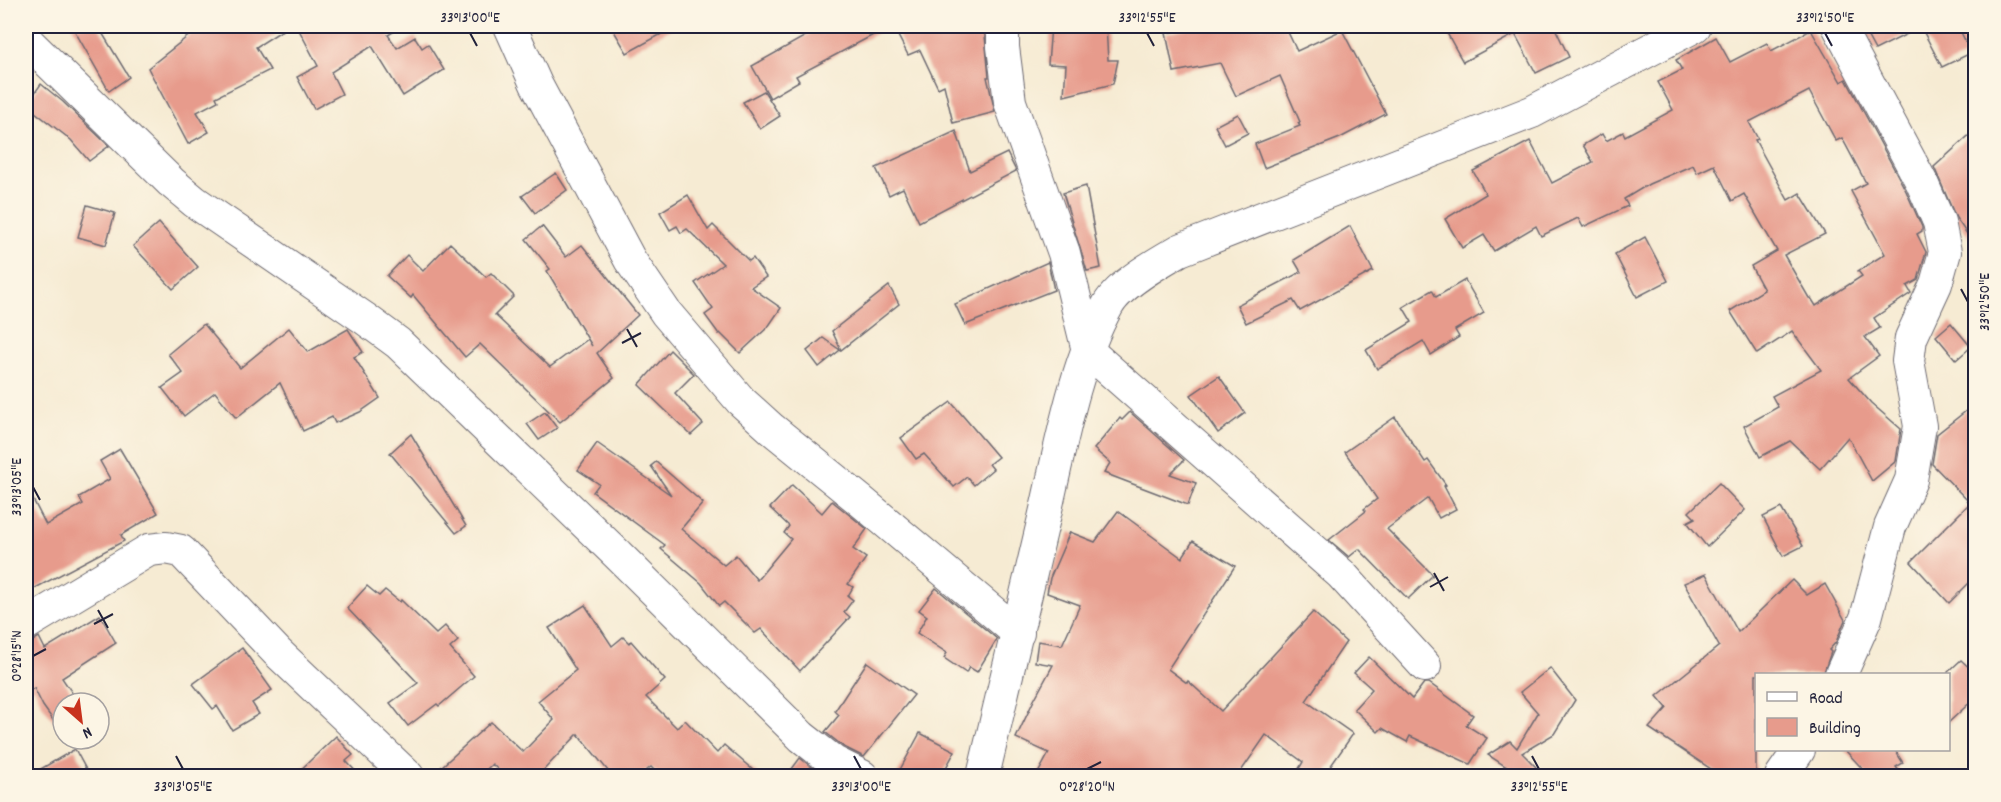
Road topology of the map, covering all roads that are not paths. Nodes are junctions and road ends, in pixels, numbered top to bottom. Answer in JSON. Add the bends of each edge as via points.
{"nodes":[{"id":1,"x":510,"y":26,"type":"edge"},
{"id":2,"x":1003,"y":26,"type":"edge"},
{"id":3,"x":1695,"y":26,"type":"edge"},
{"id":4,"x":1838,"y":26,"type":"edge"},
{"id":5,"x":26,"y":40,"type":"edge"},
{"id":6,"x":1088,"y":351,"type":"junction"},
{"id":7,"x":26,"y":624,"type":"edge"},
{"id":8,"x":1018,"y":633,"type":"junction"},
{"id":9,"x":1425,"y":666,"type":"dead end"},
{"id":10,"x":1842,"y":673,"type":"edge"},
{"id":11,"x":1798,"y":751,"type":"edge"},
{"id":12,"x":408,"y":777,"type":"edge"},
{"id":13,"x":862,"y":777,"type":"edge"},
{"id":14,"x":983,"y":777,"type":"edge"},
{"id":15,"x":1781,"y":777,"type":"edge"}],
"edges":[{"from":1,"to":8,"type":"street","via":[[536,84],[625,250],[666,314],[741,401]]},
{"from":2,"to":6,"type":"street","via":[[1010,102],[1064,253]]},
{"from":3,"to":6,"type":"street","via":[[1532,112],[1180,250],[1141,273],[1109,303]]},
{"from":4,"to":10,"type":"street","via":[[1922,183],[1939,222],[1945,252],[1936,284],[1911,338],[1908,361],[1920,426],[1911,480],[1890,527],[1866,618]]},
{"from":5,"to":13,"type":"street","via":[[195,202],[398,343],[802,737],[834,762]]},
{"from":6,"to":8,"type":"street","via":[[1066,426]]},
{"from":6,"to":9,"type":"street","via":[[1341,574]]},
{"from":7,"to":12,"type":"street","via":[[148,550],[181,551],[278,652]]},
{"from":8,"to":14,"type":"street"},
{"from":11,"to":15,"type":"street"}]}
